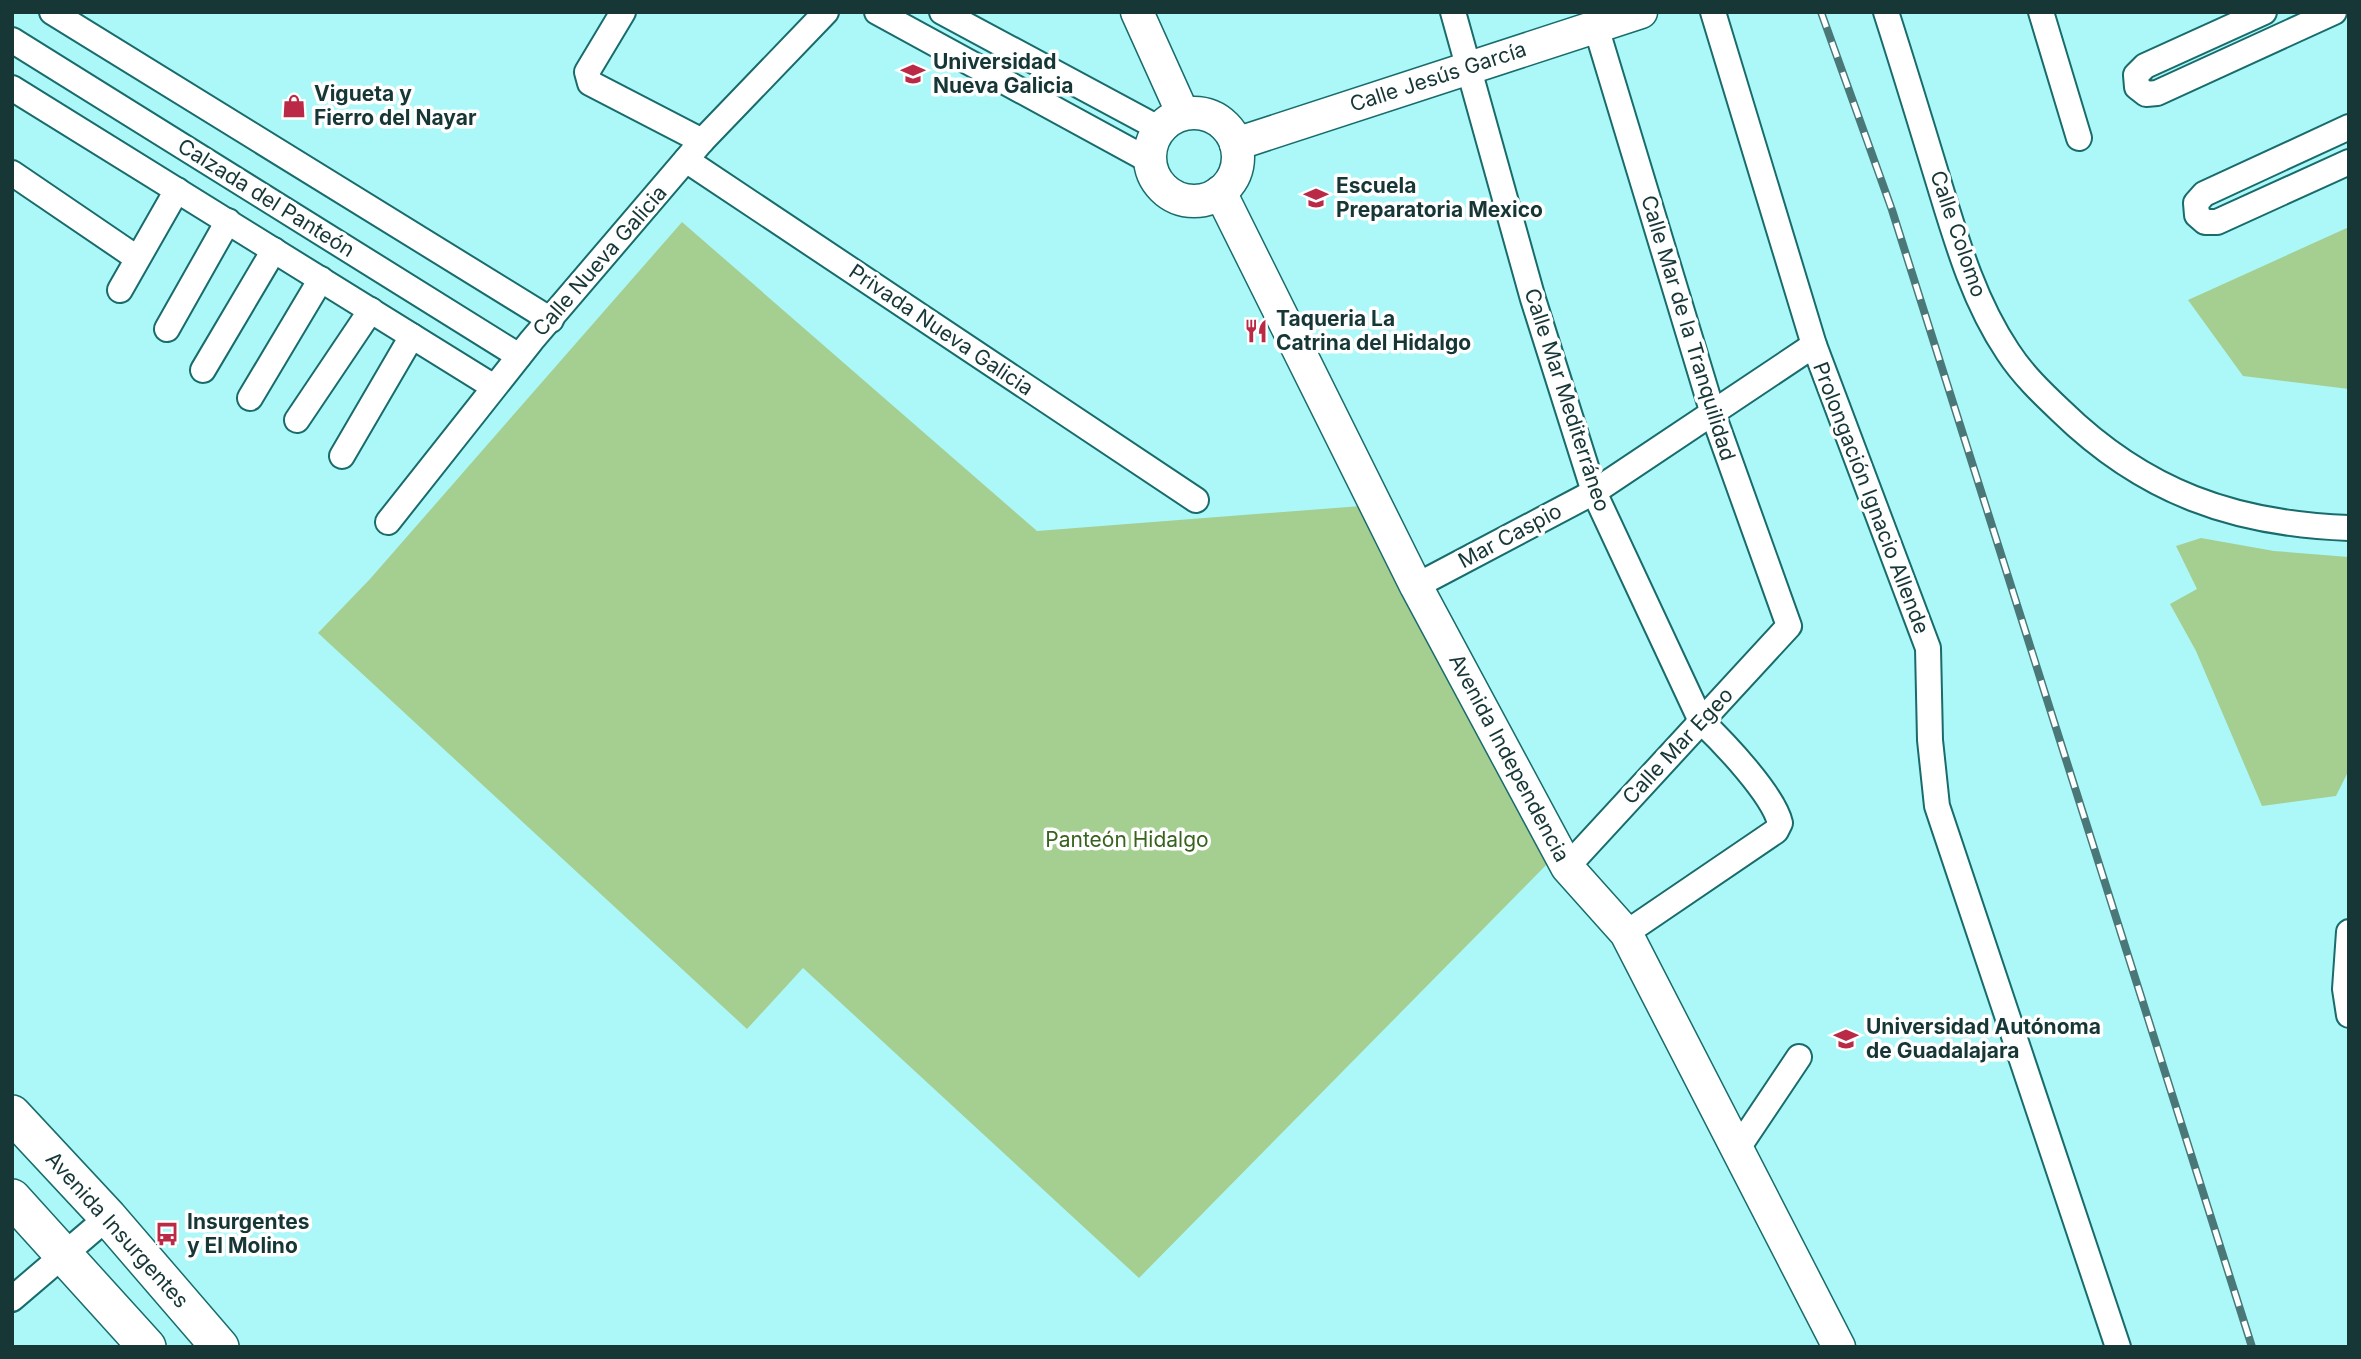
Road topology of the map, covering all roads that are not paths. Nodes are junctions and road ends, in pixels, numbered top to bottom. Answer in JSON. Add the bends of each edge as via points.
{"nodes":[{"id":1,"x":52,"y":12,"type":"edge"},
{"id":2,"x":623,"y":12,"type":"edge"},
{"id":3,"x":826,"y":12,"type":"edge"},
{"id":4,"x":877,"y":12,"type":"edge"},
{"id":5,"x":942,"y":12,"type":"edge"},
{"id":6,"x":1137,"y":12,"type":"edge"},
{"id":7,"x":1453,"y":12,"type":"edge"},
{"id":8,"x":1641,"y":12,"type":"edge"},
{"id":9,"x":1713,"y":12,"type":"edge"},
{"id":10,"x":1886,"y":12,"type":"edge"},
{"id":11,"x":2041,"y":12,"type":"edge"},
{"id":12,"x":2264,"y":12,"type":"edge"},
{"id":13,"x":2334,"y":12,"type":"edge"},
{"id":14,"x":1596,"y":27,"type":"junction"},
{"id":15,"x":12,"y":40,"type":"edge"},
{"id":16,"x":1468,"y":66,"type":"junction"},
{"id":17,"x":12,"y":88,"type":"edge"},
{"id":18,"x":1171,"y":122,"type":"junction"},
{"id":19,"x":2349,"y":127,"type":"edge"},
{"id":20,"x":2078,"y":138,"type":"dead end"},
{"id":21,"x":702,"y":141,"type":"junction"},
{"id":22,"x":1236,"y":144,"type":"junction"},
{"id":23,"x":686,"y":160,"type":"junction"},
{"id":24,"x":1150,"y":161,"type":"junction"},
{"id":25,"x":2349,"y":162,"type":"edge"},
{"id":26,"x":12,"y":173,"type":"edge"},
{"id":27,"x":177,"y":190,"type":"junction"},
{"id":28,"x":1220,"y":191,"type":"junction"},
{"id":29,"x":228,"y":221,"type":"junction"},
{"id":30,"x":274,"y":250,"type":"junction"},
{"id":31,"x":131,"y":254,"type":"dead end"},
{"id":32,"x":321,"y":279,"type":"junction"},
{"id":33,"x":120,"y":290,"type":"dead end"},
{"id":34,"x":371,"y":310,"type":"junction"},
{"id":35,"x":551,"y":320,"type":"junction"},
{"id":36,"x":167,"y":329,"type":"dead end"},
{"id":37,"x":412,"y":336,"type":"junction"},
{"id":38,"x":1814,"y":345,"type":"junction"},
{"id":39,"x":519,"y":355,"type":"junction"},
{"id":40,"x":202,"y":370,"type":"dead end"},
{"id":41,"x":494,"y":387,"type":"junction"},
{"id":42,"x":250,"y":398,"type":"dead end"},
{"id":43,"x":1713,"y":414,"type":"junction"},
{"id":44,"x":297,"y":420,"type":"dead end"},
{"id":45,"x":342,"y":456,"type":"dead end"},
{"id":46,"x":1594,"y":492,"type":"junction"},
{"id":47,"x":1196,"y":500,"type":"dead end"},
{"id":48,"x":388,"y":522,"type":"dead end"},
{"id":49,"x":2349,"y":528,"type":"edge"},
{"id":50,"x":1416,"y":586,"type":"junction"},
{"id":51,"x":1788,"y":626,"type":"joint"},
{"id":52,"x":1701,"y":721,"type":"junction"},
{"id":53,"x":1567,"y":867,"type":"junction"},
{"id":54,"x":2349,"y":932,"type":"edge"},
{"id":55,"x":1626,"y":933,"type":"junction"},
{"id":56,"x":2347,"y":989,"type":"edge"},
{"id":57,"x":2349,"y":1015,"type":"edge"},
{"id":58,"x":1800,"y":1057,"type":"dead end"},
{"id":59,"x":12,"y":1114,"type":"edge"},
{"id":60,"x":1738,"y":1148,"type":"junction"},
{"id":61,"x":12,"y":1198,"type":"edge"},
{"id":62,"x":108,"y":1217,"type":"junction"},
{"id":63,"x":62,"y":1254,"type":"junction"},
{"id":64,"x":12,"y":1299,"type":"edge"},
{"id":65,"x":147,"y":1347,"type":"edge"},
{"id":66,"x":220,"y":1347,"type":"edge"},
{"id":67,"x":1839,"y":1347,"type":"edge"},
{"id":68,"x":2118,"y":1347,"type":"edge"}],
"edges":[{"from":1,"to":35,"type":"street"},
{"from":2,"to":21,"type":"street","via":[[587,78],[590,83]]},
{"from":3,"to":21,"type":"street","name":"Calle Nueva Galicia"},
{"from":4,"to":24,"type":"street"},
{"from":5,"to":18,"type":"street"},
{"from":6,"to":18,"type":"main road"},
{"from":7,"to":16,"type":"street","name":"Calle Mar Mediterráneo"},
{"from":8,"to":14,"type":"main road","name":"Calle Jesús García"},
{"from":9,"to":38,"type":"street","name":"Prolongación Ignacio Allende"},
{"from":10,"to":49,"type":"street","name":"Calle Colomo","via":[[1974,287],[2007,351],[2027,378],[2080,430],[2166,488],[2261,519]]},
{"from":11,"to":20,"type":"street"},
{"from":12,"to":13,"type":"street","via":[[2145,66],[2136,75],[2137,87],[2146,94],[2157,93]]},
{"from":14,"to":16,"type":"main road","name":"Calle Jesús García"},
{"from":14,"to":43,"type":"street","name":"Calle Mar de la Tranquilidad"},
{"from":15,"to":39,"type":"street","name":"Calzada del Panteón"},
{"from":16,"to":22,"type":"main road","name":"Calle Jesús García"},
{"from":16,"to":46,"type":"street","name":"Calle Mar Mediterráneo","via":[[1533,299]]},
{"from":17,"to":27,"type":"street","name":"Calzada del Panteón"},
{"from":18,"to":22,"type":"main road","via":[[1197,113],[1221,122]]},
{"from":18,"to":24,"type":"main road","via":[[1151,148]]},
{"from":19,"to":25,"type":"street","via":[[2204,194],[2196,203],[2197,215],[2205,222],[2217,222]]},
{"from":21,"to":23,"type":"street","name":"Calle Nueva Galicia"},
{"from":22,"to":28,"type":"main road","via":[[1236,170]]},
{"from":23,"to":35,"type":"street","name":"Calle Nueva Galicia"},
{"from":23,"to":47,"type":"street","name":"Privada Nueva Galicia"},
{"from":24,"to":28,"type":"main road","via":[[1160,185],[1170,194],[1196,201]]},
{"from":26,"to":31,"type":"street"},
{"from":27,"to":29,"type":"street","name":"Calzada del Panteón"},
{"from":27,"to":33,"type":"street"},
{"from":28,"to":50,"type":"main road","name":"Avenida Independencia"},
{"from":29,"to":30,"type":"street","name":"Calzada del Panteón"},
{"from":29,"to":36,"type":"street"},
{"from":30,"to":32,"type":"street","name":"Calzada del Panteón"},
{"from":30,"to":40,"type":"street"},
{"from":32,"to":34,"type":"street","name":"Calzada del Panteón"},
{"from":32,"to":42,"type":"street"},
{"from":34,"to":37,"type":"street","name":"Calzada del Panteón"},
{"from":34,"to":44,"type":"street"},
{"from":35,"to":39,"type":"street","name":"Calle Nueva Galicia"},
{"from":37,"to":41,"type":"street","name":"Calzada del Panteón"},
{"from":37,"to":45,"type":"street"},
{"from":38,"to":43,"type":"street","name":"Mar Caspio"},
{"from":38,"to":68,"type":"street","name":"Prolongación Ignacio Allende","via":[[1928,648],[1937,806]]},
{"from":39,"to":41,"type":"street","name":"Calle Nueva Galicia"},
{"from":41,"to":48,"type":"street","name":"Calle Nueva Galicia"},
{"from":43,"to":46,"type":"street","name":"Mar Caspio"},
{"from":43,"to":51,"type":"street","name":"Calle Mar de la Tranquilidad"},
{"from":46,"to":50,"type":"street","name":"Mar Caspio"},
{"from":46,"to":52,"type":"street","name":"Calle Mar Mediterráneo"},
{"from":50,"to":53,"type":"main road","name":"Avenida Independencia"},
{"from":51,"to":52,"type":"street","name":"Calle Mar Egeo"},
{"from":52,"to":53,"type":"street","name":"Calle Mar Egeo"},
{"from":52,"to":55,"type":"street","via":[[1728,747],[1773,806],[1780,823],[1776,831]]},
{"from":53,"to":55,"type":"main road","name":"Avenida Independencia"},
{"from":54,"to":56,"type":"street"},
{"from":55,"to":60,"type":"main road","name":"Avenida Independencia"},
{"from":56,"to":57,"type":"street"},
{"from":58,"to":60,"type":"street"},
{"from":59,"to":62,"type":"highway","name":"Avenida Insurgentes"},
{"from":60,"to":67,"type":"main road","name":"Avenida Independencia"},
{"from":61,"to":63,"type":"highway"},
{"from":62,"to":63,"type":"street"},
{"from":62,"to":66,"type":"highway","name":"Avenida Insurgentes"},
{"from":63,"to":64,"type":"street"},
{"from":63,"to":65,"type":"highway"}]}
